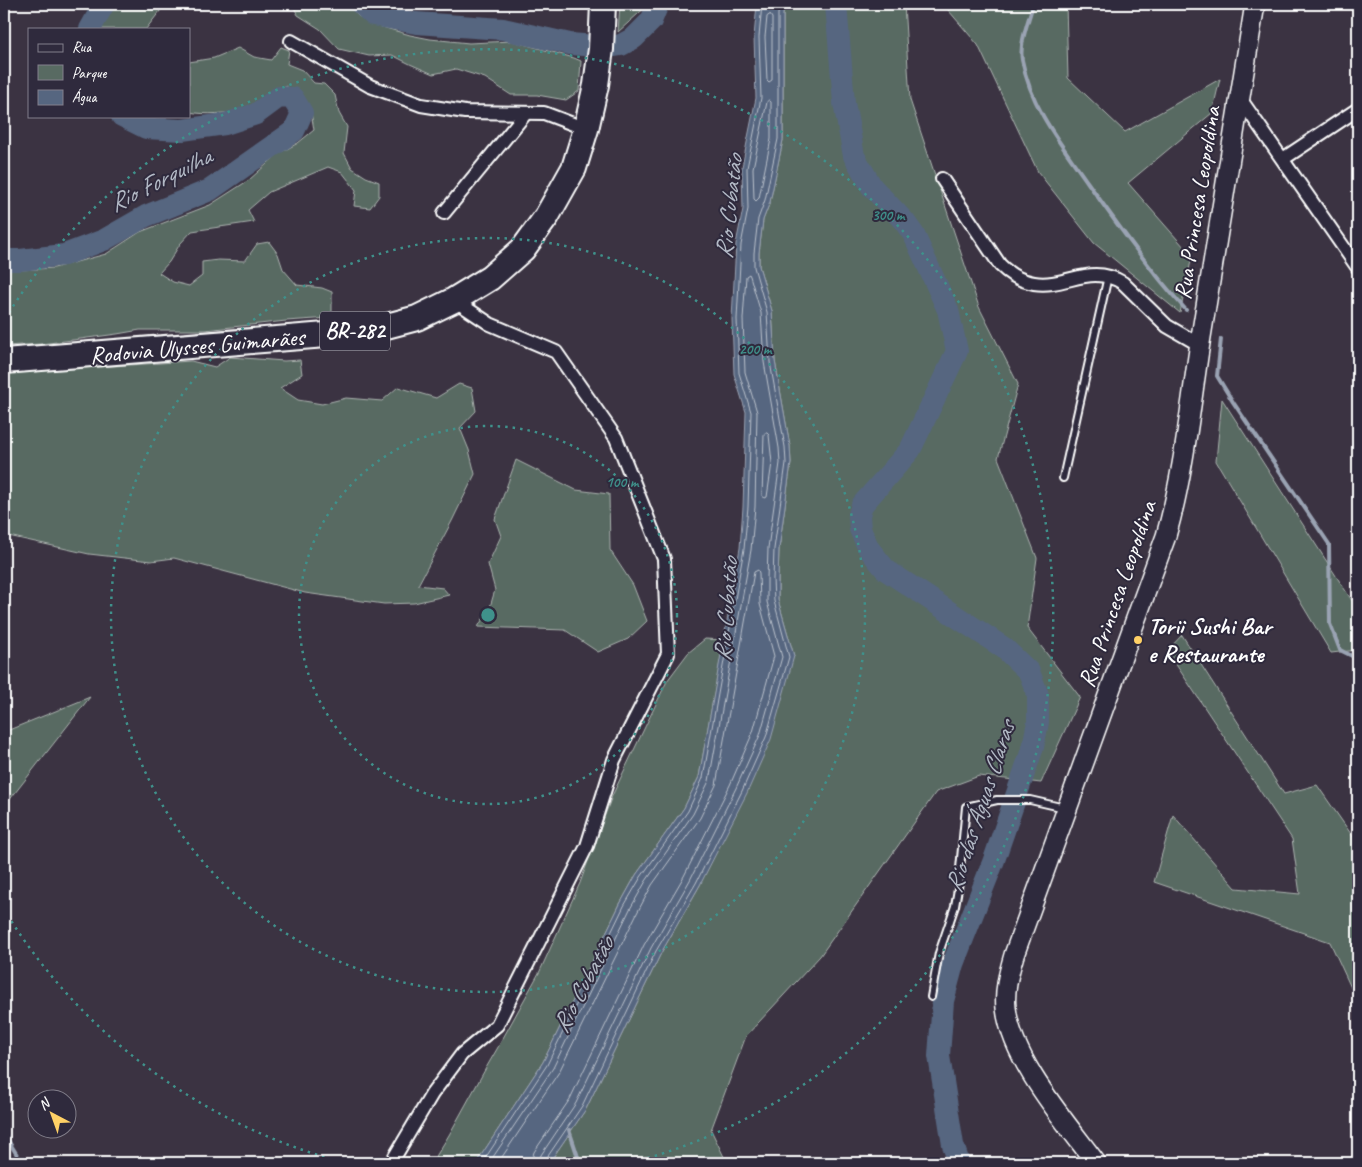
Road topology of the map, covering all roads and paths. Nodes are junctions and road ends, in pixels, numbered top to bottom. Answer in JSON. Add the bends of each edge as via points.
{"nodes":[{"id":1,"x":603,"y":4,"type":"edge"},
{"id":2,"x":1255,"y":4,"type":"edge"},
{"id":3,"x":291,"y":41,"type":"dead end"},
{"id":4,"x":1239,"y":97,"type":"junction"},
{"id":5,"x":1358,"y":109,"type":"edge"},
{"id":6,"x":526,"y":113,"type":"junction"},
{"id":7,"x":586,"y":129,"type":"junction"},
{"id":8,"x":1283,"y":160,"type":"junction"},
{"id":9,"x":942,"y":180,"type":"dead end"},
{"id":10,"x":444,"y":213,"type":"dead end"},
{"id":11,"x":1358,"y":268,"type":"edge"},
{"id":12,"x":1108,"y":276,"type":"junction"},
{"id":13,"x":454,"y":300,"type":"junction"},
{"id":14,"x":1200,"y":345,"type":"junction"},
{"id":15,"x":4,"y":361,"type":"edge"},
{"id":16,"x":1063,"y":478,"type":"dead end"},
{"id":17,"x":1067,"y":809,"type":"junction"},
{"id":18,"x":931,"y":997,"type":"dead end"},
{"id":19,"x":391,"y":1163,"type":"edge"},
{"id":20,"x":1096,"y":1163,"type":"edge"}],
"edges":[{"from":1,"to":7,"type":"highway","name":"Rodovia Ulysses Guimarães","number":"BR-282","via":[[599,65]]},
{"from":2,"to":4,"type":"street","name":"Rua Princesa Leopoldina"},
{"from":3,"to":6,"type":"street","via":[[370,86],[421,105],[465,112]]},
{"from":4,"to":8,"type":"street"},
{"from":4,"to":14,"type":"street","name":"Rua Princesa Leopoldina"},
{"from":5,"to":8,"type":"street"},
{"from":6,"to":7,"type":"street","via":[[544,113]]},
{"from":6,"to":10,"type":"street"},
{"from":7,"to":13,"type":"highway","name":"Rodovia Ulysses Guimarães","number":"BR-282","via":[[574,168],[547,216],[523,249],[490,278]]},
{"from":8,"to":11,"type":"street"},
{"from":9,"to":12,"type":"street","via":[[1008,272],[1035,283]]},
{"from":12,"to":14,"type":"street","via":[[1123,283],[1167,326]]},
{"from":12,"to":16,"type":"lane"},
{"from":13,"to":15,"type":"highway","name":"Rodovia Ulysses Guimarães","number":"BR-282","via":[[417,318],[379,328],[335,334]]},
{"from":13,"to":19,"type":"street","via":[[490,324],[556,352],[616,438],[664,559],[668,654],[614,760],[587,846],[497,1025],[462,1054],[432,1094]]},
{"from":14,"to":17,"type":"street","name":"Rua Princesa Leopoldina","via":[[1180,478],[1166,536]]},
{"from":17,"to":18,"type":"lane","via":[[1030,800],[997,800],[966,807],[955,906],[939,953]]},
{"from":17,"to":20,"type":"street","name":"Rua Princesa Leopoldina","via":[[1010,969],[1006,1009],[1013,1036],[1025,1062],[1054,1108]]}]}
